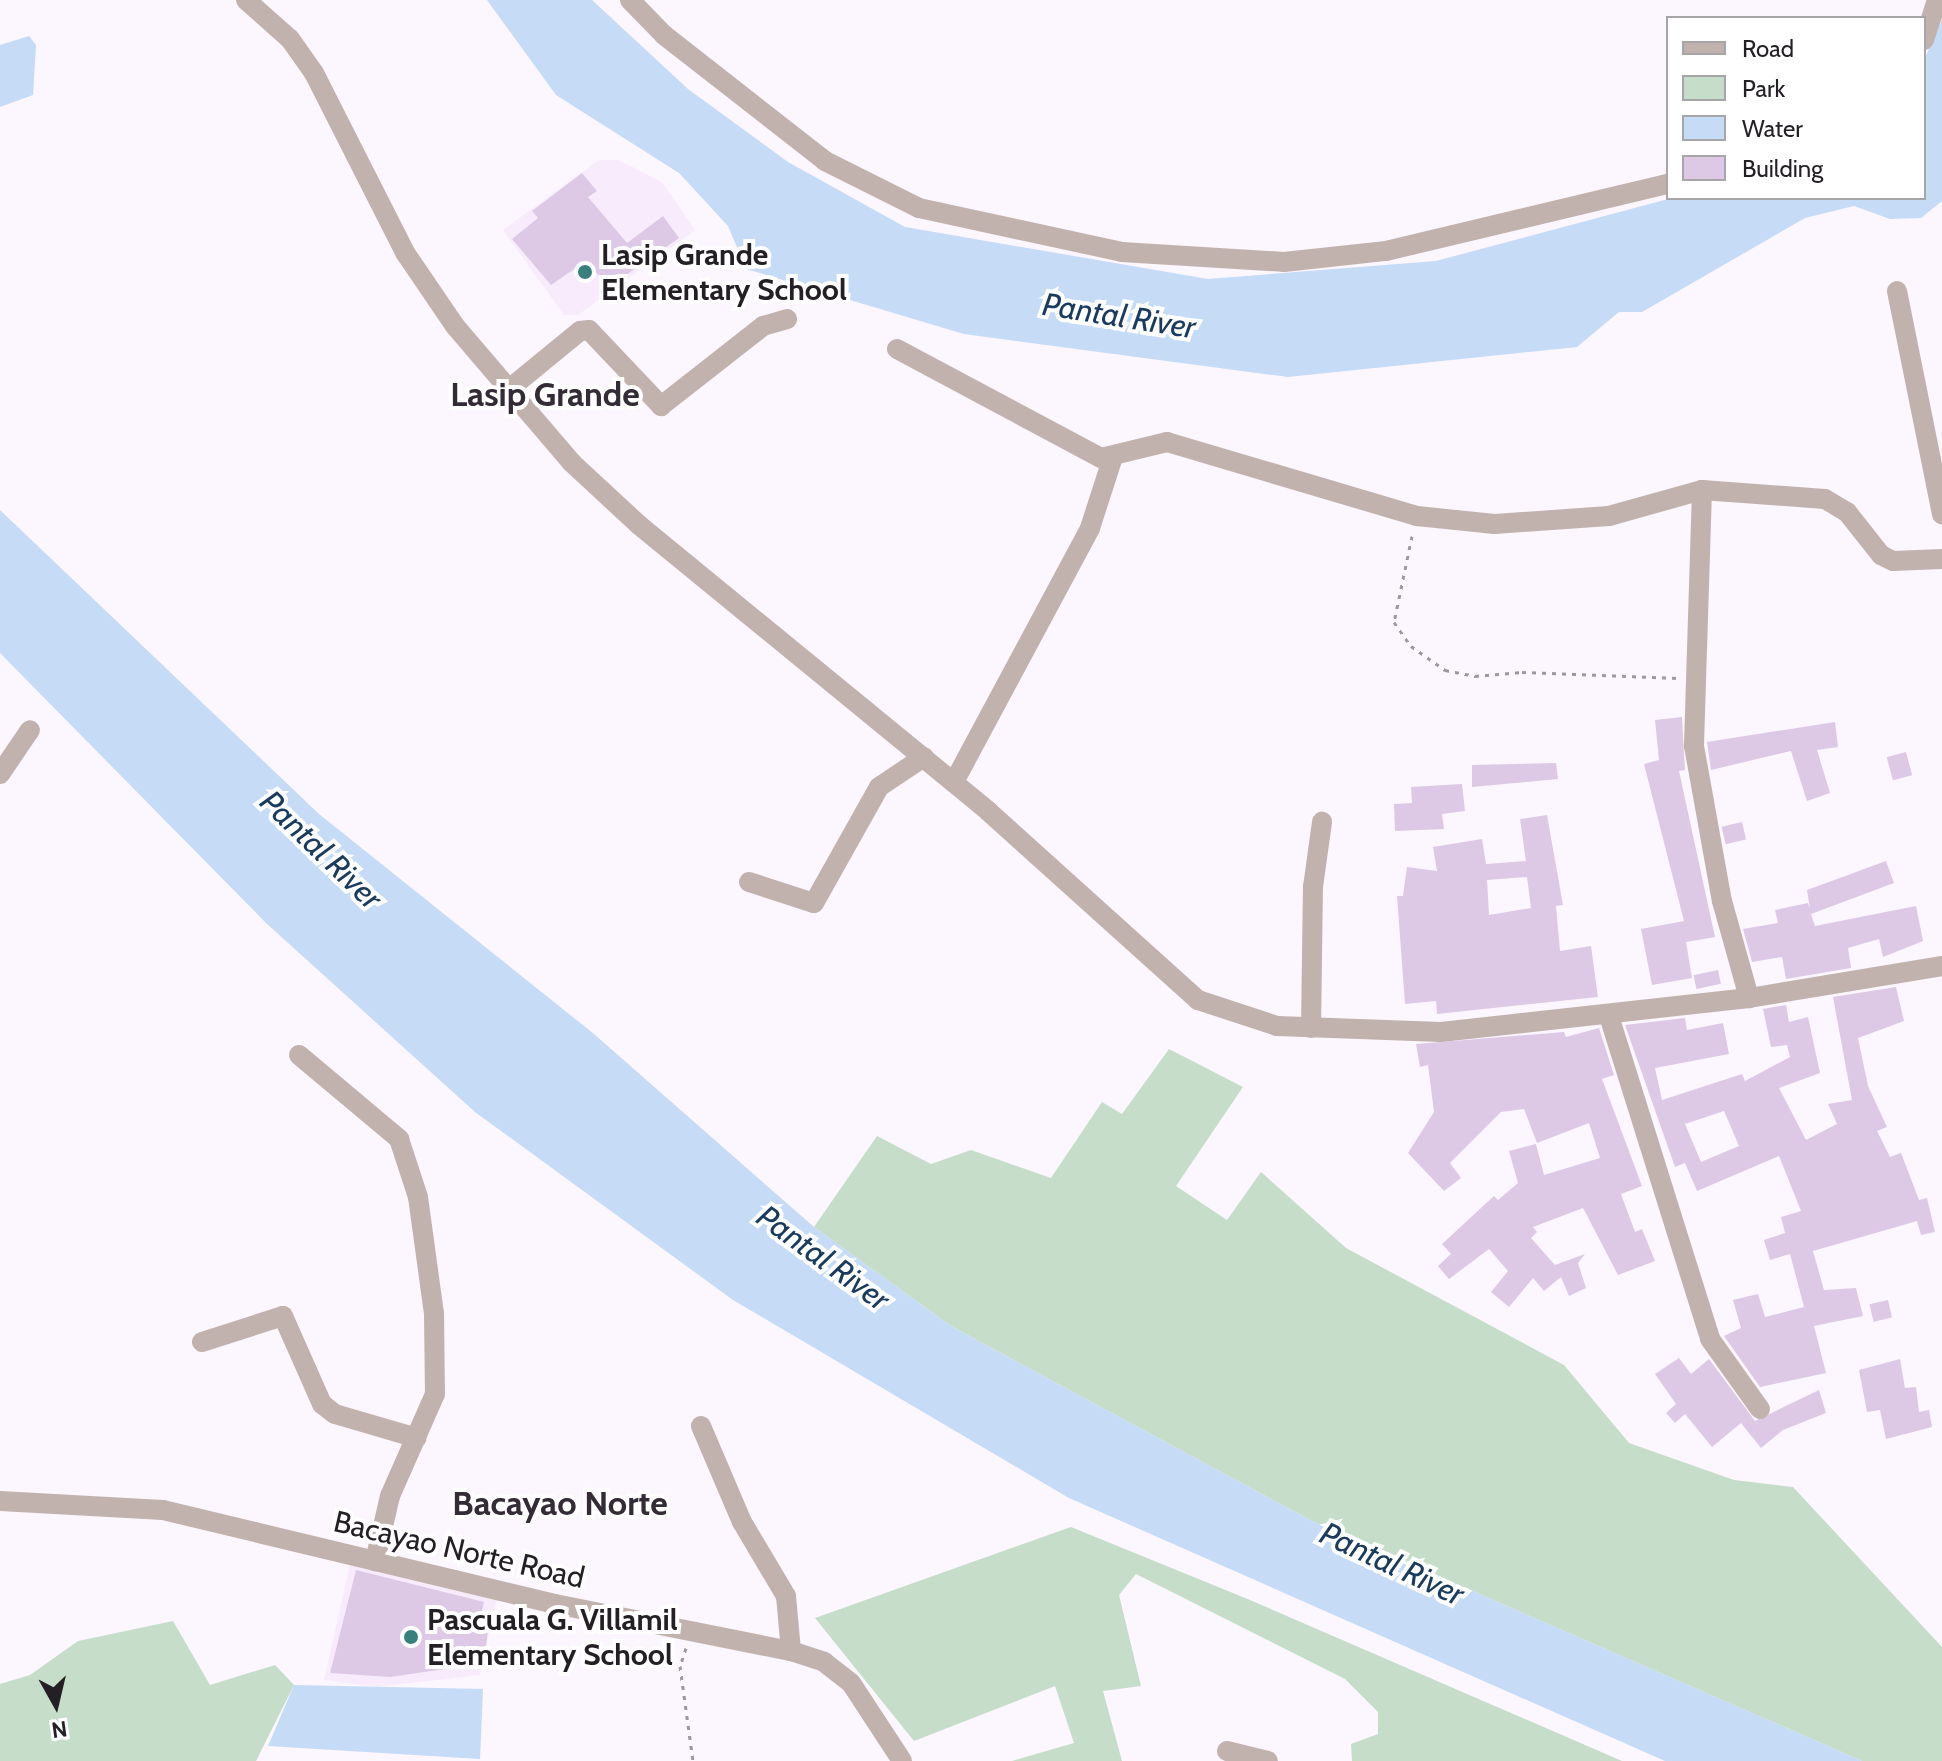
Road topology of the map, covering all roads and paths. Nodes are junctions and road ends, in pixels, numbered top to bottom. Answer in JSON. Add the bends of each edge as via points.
{"nodes":[{"id":1,"x":246,"y":0,"type":"edge"},
{"id":2,"x":630,"y":0,"type":"edge"},
{"id":3,"x":1937,"y":0,"type":"edge"},
{"id":4,"x":1926,"y":34,"type":"edge"},
{"id":5,"x":1666,"y":184,"type":"edge"},
{"id":6,"x":1897,"y":291,"type":"dead end"},
{"id":7,"x":787,"y":319,"type":"dead end"},
{"id":8,"x":897,"y":349,"type":"dead end"},
{"id":9,"x":508,"y":390,"type":"junction"},
{"id":10,"x":1113,"y":457,"type":"junction"},
{"id":11,"x":1702,"y":490,"type":"junction"},
{"id":12,"x":1942,"y":515,"type":"edge"},
{"id":13,"x":1417,"y":516,"type":"junction"},
{"id":14,"x":1942,"y":559,"type":"edge"},
{"id":15,"x":1694,"y":677,"type":"junction"},
{"id":16,"x":30,"y":730,"type":"dead end"},
{"id":17,"x":924,"y":757,"type":"junction"},
{"id":18,"x":0,"y":774,"type":"edge"},
{"id":19,"x":954,"y":782,"type":"junction"},
{"id":20,"x":1322,"y":822,"type":"dead end"},
{"id":21,"x":749,"y":882,"type":"dead end"},
{"id":22,"x":1942,"y":966,"type":"edge"},
{"id":23,"x":1749,"y":998,"type":"junction"},
{"id":24,"x":1609,"y":1016,"type":"junction"},
{"id":25,"x":1311,"y":1028,"type":"junction"},
{"id":26,"x":299,"y":1055,"type":"dead end"},
{"id":27,"x":202,"y":1342,"type":"dead end"},
{"id":28,"x":1760,"y":1409,"type":"dead end"},
{"id":29,"x":701,"y":1426,"type":"dead end"},
{"id":30,"x":417,"y":1438,"type":"junction"},
{"id":31,"x":0,"y":1501,"type":"edge"},
{"id":32,"x":375,"y":1561,"type":"junction"},
{"id":33,"x":691,"y":1633,"type":"junction"},
{"id":34,"x":791,"y":1651,"type":"junction"},
{"id":35,"x":1227,"y":1751,"type":"dead end"},
{"id":36,"x":693,"y":1761,"type":"edge"},
{"id":37,"x":902,"y":1761,"type":"edge"},
{"id":38,"x":1268,"y":1761,"type":"edge"}],
"edges":[{"from":1,"to":9,"type":"street","via":[[290,39],[314,73],[406,254]]},
{"from":2,"to":5,"type":"street","via":[[664,35],[825,161],[919,208],[1122,252],[1284,262],[1386,251]]},
{"from":3,"to":4,"type":"street"},
{"from":6,"to":12,"type":"street"},
{"from":7,"to":9,"type":"street","via":[[763,326],[661,406],[589,330],[580,331]]},
{"from":8,"to":10,"type":"street","via":[[1101,458]]},
{"from":9,"to":17,"type":"street","via":[[610,501]]},
{"from":10,"to":13,"type":"street","via":[[1167,442]]},
{"from":10,"to":19,"type":"street","via":[[1090,528]]},
{"from":11,"to":13,"type":"street","via":[[1569,522],[1495,524]]},
{"from":11,"to":14,"type":"street","via":[[1825,499],[1847,512],[1871,546],[1893,561]]},
{"from":11,"to":15,"type":"street"},
{"from":13,"to":15,"type":"path","via":[[1394,622],[1411,646],[1445,670],[1475,676],[1522,672]]},
{"from":15,"to":23,"type":"street","via":[[1703,816]]},
{"from":16,"to":18,"type":"street"},
{"from":17,"to":19,"type":"street"},
{"from":17,"to":21,"type":"street","via":[[879,787],[814,903]]},
{"from":19,"to":25,"type":"street","via":[[1189,993],[1244,1019]]},
{"from":20,"to":25,"type":"street","via":[[1313,887]]},
{"from":22,"to":23,"type":"street"},
{"from":23,"to":24,"type":"street"},
{"from":24,"to":25,"type":"street","via":[[1441,1032]]},
{"from":24,"to":28,"type":"street","via":[[1710,1339]]},
{"from":26,"to":30,"type":"street","via":[[383,1122],[409,1166],[438,1353],[435,1394]]},
{"from":27,"to":30,"type":"street","via":[[283,1316],[322,1404],[335,1414]]},
{"from":29,"to":34,"type":"street","via":[[742,1522],[786,1596]]},
{"from":30,"to":32,"type":"street","via":[[390,1496]]},
{"from":31,"to":32,"type":"street","name":"Bacayao Norte Road","via":[[163,1510]]},
{"from":32,"to":33,"type":"street","name":"Bacayao Norte Road"},
{"from":33,"to":34,"type":"street","name":"Bacayao Norte Road"},
{"from":33,"to":36,"type":"path","via":[[680,1666]]},
{"from":34,"to":37,"type":"street","name":"Bacayao Norte Road","via":[[824,1662],[851,1683]]},
{"from":35,"to":38,"type":"street"}]}
